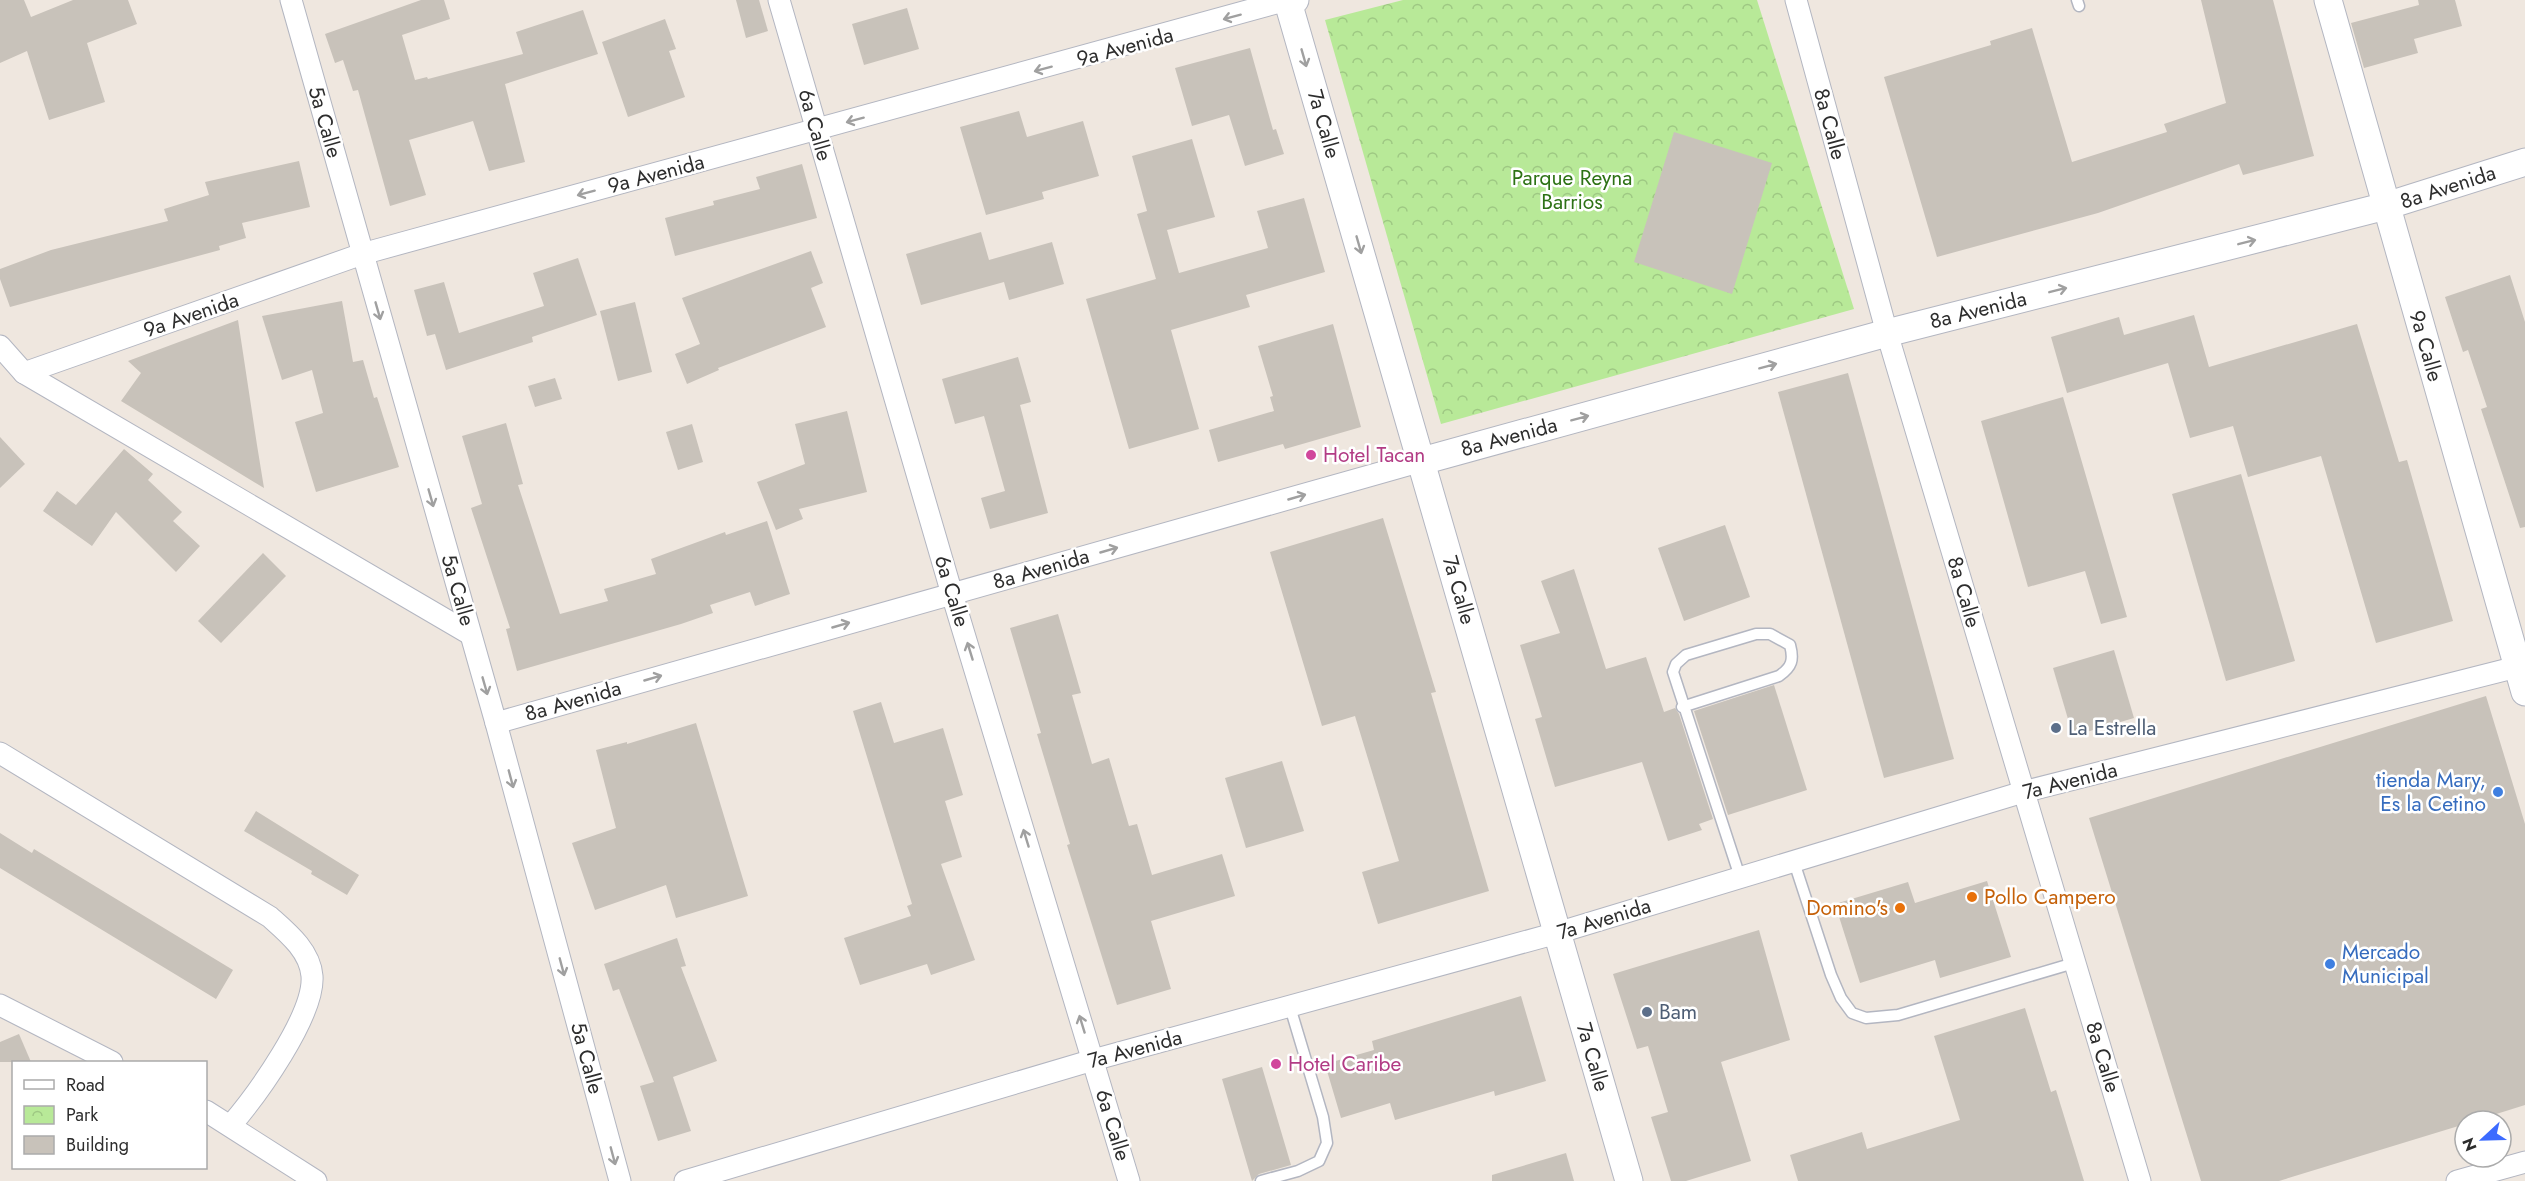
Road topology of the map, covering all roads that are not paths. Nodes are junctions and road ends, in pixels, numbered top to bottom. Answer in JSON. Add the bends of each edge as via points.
{"nodes":[{"id":1,"x":291,"y":0,"type":"edge"},
{"id":2,"x":779,"y":0,"type":"edge"},
{"id":3,"x":1796,"y":0,"type":"edge"},
{"id":4,"x":2328,"y":0,"type":"edge"},
{"id":5,"x":1290,"y":1,"type":"edge"},
{"id":6,"x":816,"y":131,"type":"junction"},
{"id":7,"x":2525,"y":162,"type":"edge"},
{"id":8,"x":2386,"y":206,"type":"junction"},
{"id":9,"x":362,"y":254,"type":"junction"},
{"id":10,"x":1887,"y":333,"type":"junction"},
{"id":11,"x":0,"y":346,"type":"edge"},
{"id":12,"x":24,"y":373,"type":"junction"},
{"id":13,"x":1422,"y":461,"type":"junction"},
{"id":14,"x":952,"y":594,"type":"junction"},
{"id":15,"x":470,"y":634,"type":"junction"},
{"id":16,"x":2523,"y":675,"type":"edge"},
{"id":17,"x":1682,"y":707,"type":"junction"},
{"id":18,"x":496,"y":723,"type":"junction"},
{"id":19,"x":0,"y":753,"type":"edge"},
{"id":20,"x":2023,"y":792,"type":"junction"},
{"id":21,"x":1794,"y":862,"type":"junction"},
{"id":22,"x":1740,"y":877,"type":"junction"},
{"id":23,"x":1557,"y":933,"type":"junction"},
{"id":24,"x":2074,"y":963,"type":"junction"},
{"id":25,"x":0,"y":1005,"type":"edge"},
{"id":26,"x":1290,"y":1007,"type":"junction"},
{"id":27,"x":1093,"y":1060,"type":"junction"},
{"id":28,"x":110,"y":1061,"type":"edge"},
{"id":29,"x":207,"y":1112,"type":"edge"},
{"id":30,"x":231,"y":1125,"type":"junction"},
{"id":31,"x":2525,"y":1162,"type":"edge"},
{"id":32,"x":316,"y":1181,"type":"edge"},
{"id":33,"x":620,"y":1181,"type":"edge"},
{"id":34,"x":685,"y":1181,"type":"edge"},
{"id":35,"x":1129,"y":1181,"type":"edge"},
{"id":36,"x":1261,"y":1181,"type":"edge"},
{"id":37,"x":1629,"y":1181,"type":"edge"},
{"id":38,"x":2140,"y":1181,"type":"edge"},
{"id":39,"x":2457,"y":1181,"type":"edge"}],
"edges":[{"from":1,"to":9,"type":"street","name":"5a Calle"},
{"from":2,"to":6,"type":"street","name":"6a Calle"},
{"from":3,"to":10,"type":"street","name":"8a Calle"},
{"from":4,"to":8,"type":"street","name":"9a Calle"},
{"from":5,"to":6,"type":"street","name":"9a Avenida","one_way":true},
{"from":5,"to":13,"type":"street","name":"7a Calle","one_way":true},
{"from":6,"to":9,"type":"street","name":"9a Avenida","one_way":true},
{"from":6,"to":14,"type":"street","name":"6a Calle"},
{"from":7,"to":8,"type":"street","name":"8a Avenida"},
{"from":10,"to":8,"type":"street","name":"8a Avenida","one_way":true},
{"from":8,"to":16,"type":"street","name":"9a Calle"},
{"from":9,"to":12,"type":"street","name":"9a Avenida"},
{"from":9,"to":15,"type":"street","name":"5a Calle","one_way":true},
{"from":13,"to":10,"type":"street","name":"8a Avenida","one_way":true},
{"from":10,"to":20,"type":"street","name":"8a Calle"},
{"from":11,"to":12,"type":"street"},
{"from":12,"to":15,"type":"street"},
{"from":14,"to":13,"type":"street","name":"8a Avenida","one_way":true},
{"from":13,"to":23,"type":"street","name":"7a Calle"},
{"from":18,"to":14,"type":"street","name":"8a Avenida","one_way":true},
{"from":27,"to":14,"type":"street","name":"6a Calle","one_way":true},
{"from":15,"to":18,"type":"street","name":"5a Calle","one_way":true},
{"from":16,"to":20,"type":"street","name":"7a Avenida"},
{"from":17,"to":17,"type":"lane","via":[[1673,672],[1686,654],[1756,634],[1770,634],[1790,645],[1794,658],[1788,670],[1779,676]]},
{"from":17,"to":22,"type":"lane"},
{"from":18,"to":33,"type":"street","name":"5a Calle","one_way":true},
{"from":19,"to":30,"type":"street","via":[[270,917],[298,942],[312,976],[306,1012],[248,1105]]},
{"from":20,"to":21,"type":"street","name":"7a Avenida"},
{"from":20,"to":24,"type":"street","name":"8a Calle"},
{"from":21,"to":22,"type":"street","name":"7a Avenida"},
{"from":21,"to":24,"type":"lane","via":[[1830,975],[1852,1013],[1866,1018],[1898,1015]]},
{"from":22,"to":23,"type":"street","name":"7a Avenida"},
{"from":23,"to":26,"type":"street","name":"7a Avenida"},
{"from":23,"to":37,"type":"street","name":"7a Calle"},
{"from":24,"to":38,"type":"street","name":"8a Calle"},
{"from":25,"to":28,"type":"street"},
{"from":26,"to":27,"type":"street","name":"7a Avenida"},
{"from":26,"to":36,"type":"lane","via":[[1327,1143],[1318,1161]]},
{"from":27,"to":34,"type":"street","name":"7a Avenida"},
{"from":27,"to":35,"type":"street","name":"6a Calle"},
{"from":29,"to":30,"type":"street"},
{"from":30,"to":32,"type":"street"},
{"from":31,"to":39,"type":"street"}]}
